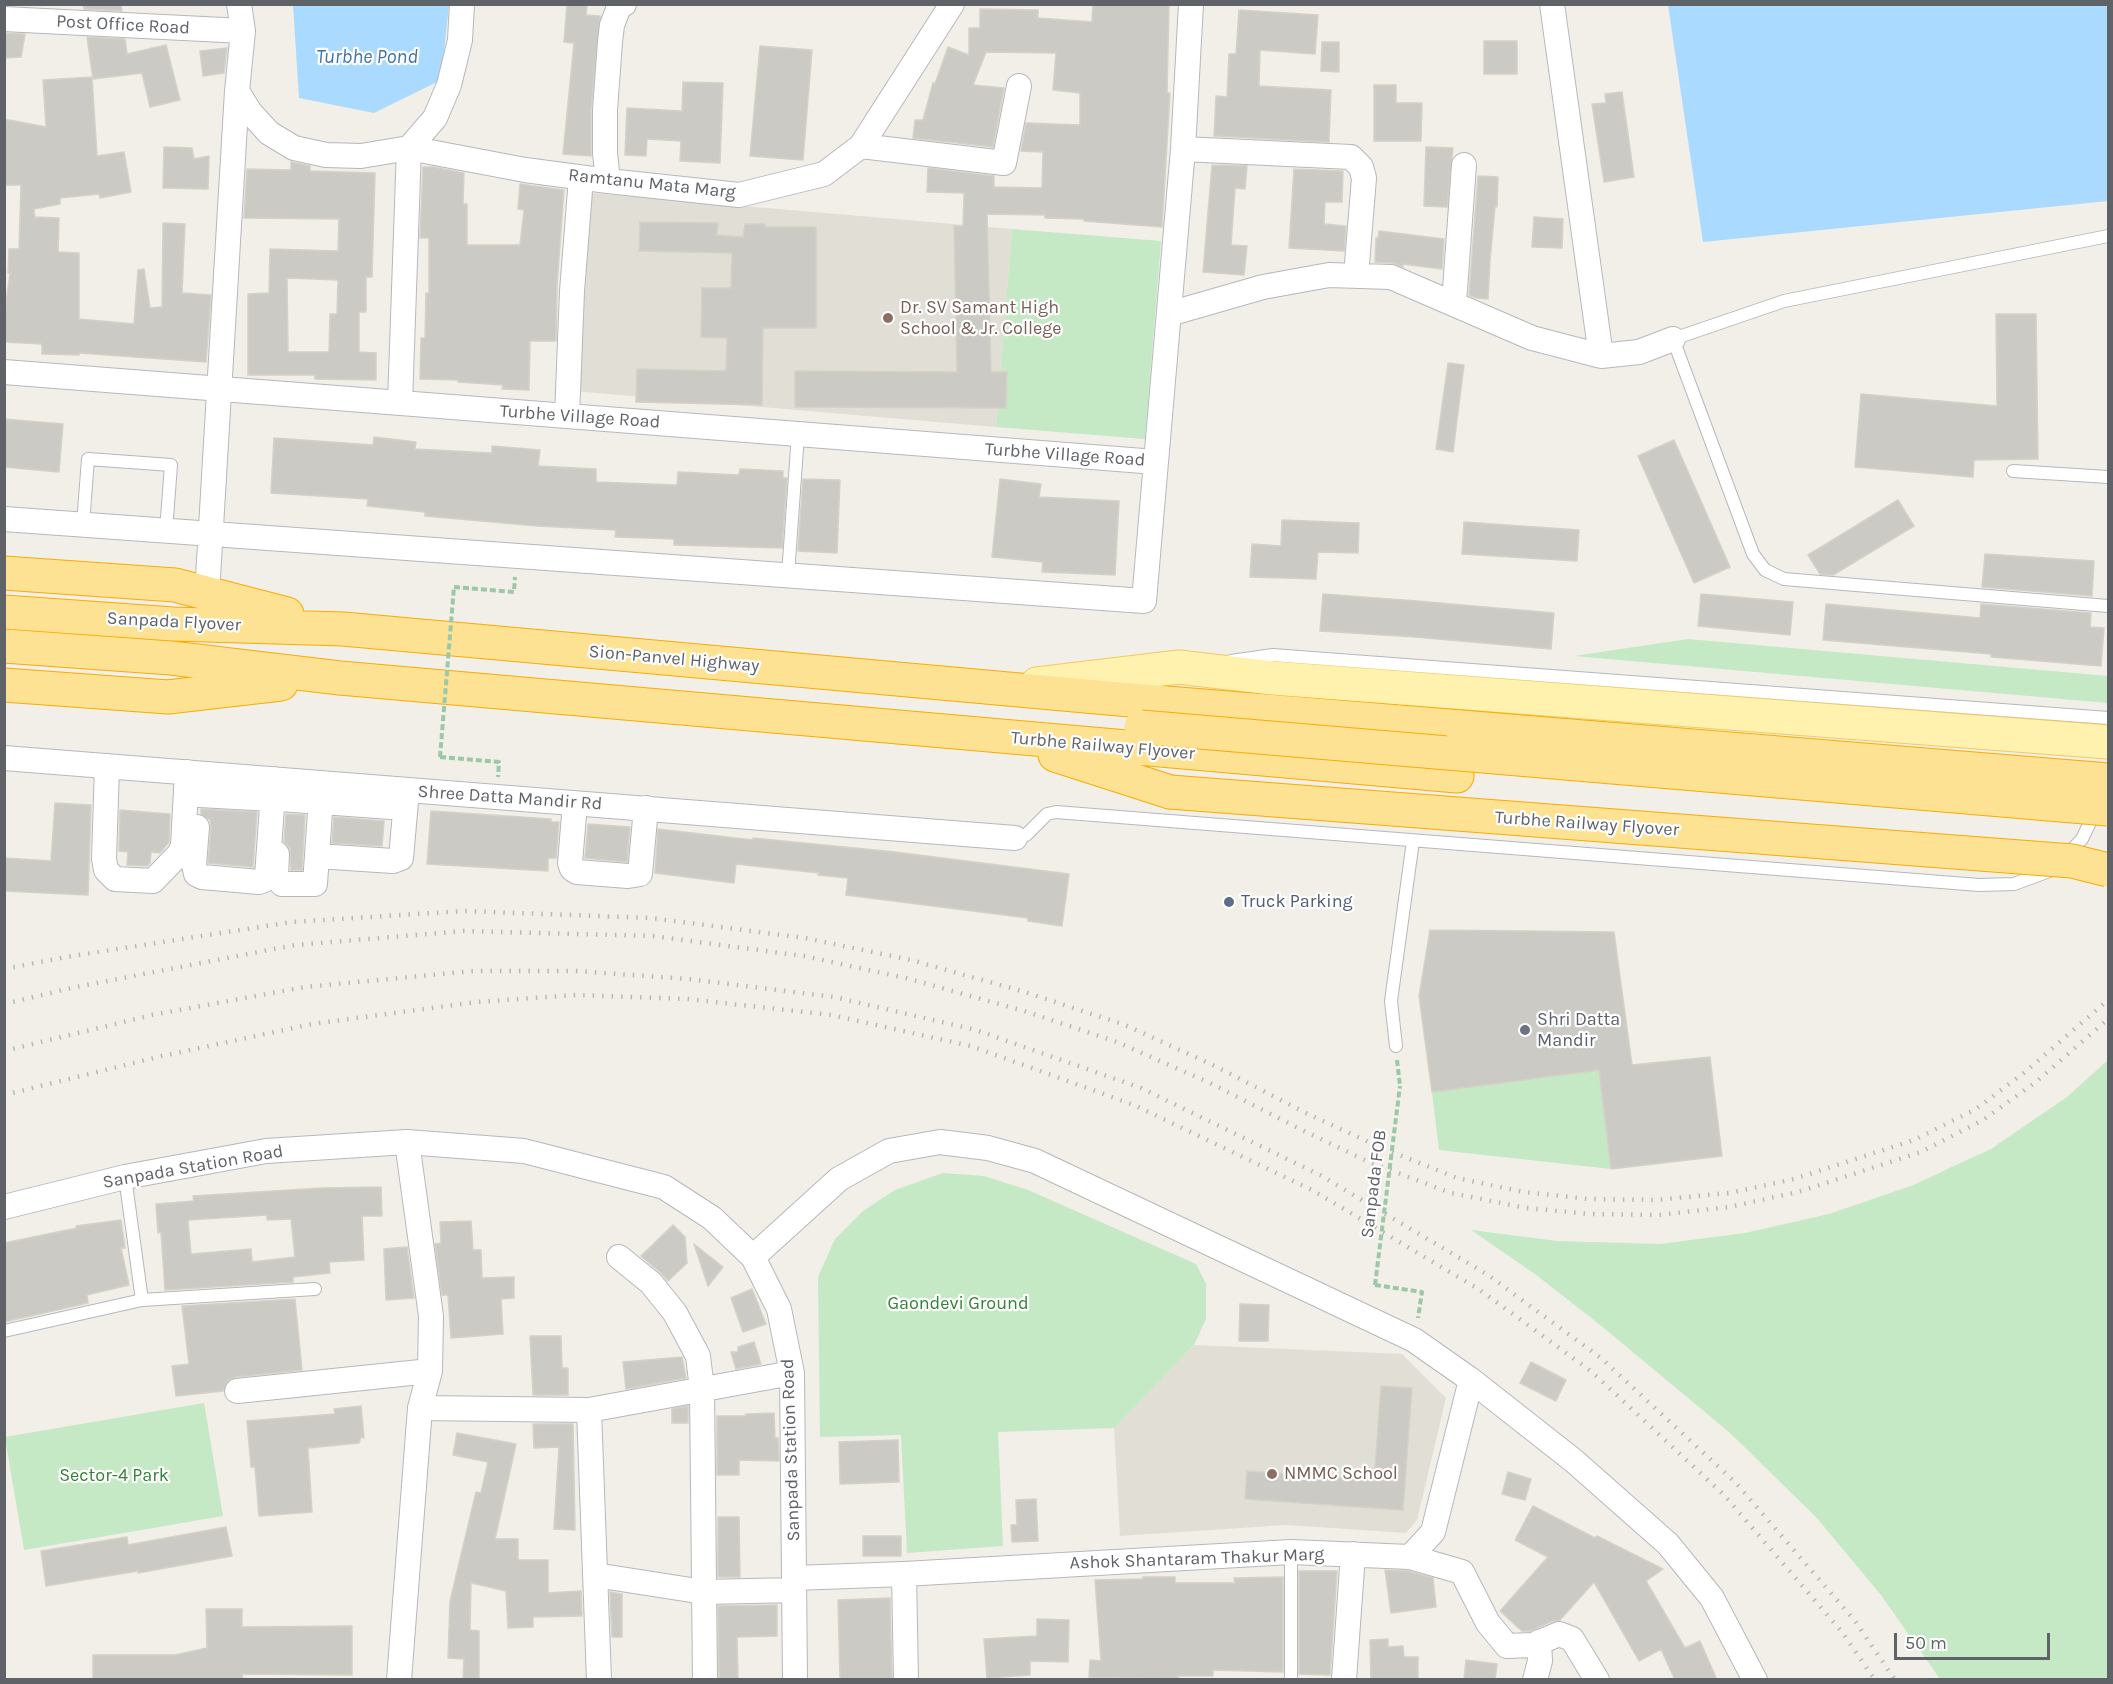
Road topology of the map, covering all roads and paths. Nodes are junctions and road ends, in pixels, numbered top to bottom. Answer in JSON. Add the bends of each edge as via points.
{"nodes":[{"id":1,"x":239,"y":4,"type":"edge"},
{"id":2,"x":462,"y":4,"type":"edge"},
{"id":3,"x":624,"y":4,"type":"edge"},
{"id":4,"x":952,"y":4,"type":"edge"},
{"id":5,"x":1191,"y":4,"type":"edge"},
{"id":6,"x":1552,"y":4,"type":"edge"},
{"id":7,"x":38,"y":13,"type":"edge"},
{"id":8,"x":4,"y":19,"type":"edge"},
{"id":9,"x":243,"y":31,"type":"junction"},
{"id":10,"x":1019,"y":86,"type":"dead end"},
{"id":11,"x":237,"y":91,"type":"junction"},
{"id":12,"x":861,"y":146,"type":"junction"},
{"id":13,"x":409,"y":148,"type":"junction"},
{"id":14,"x":1183,"y":149,"type":"junction"},
{"id":15,"x":1464,"y":165,"type":"dead end"},
{"id":16,"x":580,"y":178,"type":"junction"},
{"id":17,"x":608,"y":181,"type":"junction"},
{"id":18,"x":2109,"y":236,"type":"edge"},
{"id":19,"x":1356,"y":276,"type":"junction"},
{"id":20,"x":1454,"y":303,"type":"junction"},
{"id":21,"x":1170,"y":314,"type":"junction"},
{"id":22,"x":1673,"y":339,"type":"junction"},
{"id":23,"x":1601,"y":356,"type":"junction"},
{"id":24,"x":4,"y":372,"type":"edge"},
{"id":25,"x":219,"y":389,"type":"junction"},
{"id":26,"x":400,"y":403,"type":"junction"},
{"id":27,"x":567,"y":416,"type":"junction"},
{"id":28,"x":798,"y":434,"type":"junction"},
{"id":29,"x":1156,"y":462,"type":"junction"},
{"id":30,"x":2013,"y":471,"type":"dead end"},
{"id":31,"x":2109,"y":477,"type":"edge"},
{"id":32,"x":4,"y":519,"type":"edge"},
{"id":33,"x":83,"y":524,"type":"junction"},
{"id":34,"x":166,"y":531,"type":"junction"},
{"id":35,"x":211,"y":534,"type":"junction"},
{"id":36,"x":4,"y":573,"type":"edge"},
{"id":37,"x":788,"y":575,"type":"junction"},
{"id":38,"x":514,"y":592,"type":"dead end"},
{"id":39,"x":207,"y":594,"type":"junction"},
{"id":40,"x":2109,"y":606,"type":"edge"},
{"id":41,"x":4,"y":612,"type":"edge"},
{"id":42,"x":343,"y":629,"type":"junction"},
{"id":43,"x":4,"y":646,"type":"edge"},
{"id":44,"x":1179,"y":667,"type":"junction"},
{"id":45,"x":340,"y":678,"type":"junction"},
{"id":46,"x":4,"y":685,"type":"edge"},
{"id":47,"x":1005,"y":688,"type":"junction"},
{"id":48,"x":2109,"y":718,"type":"edge"},
{"id":49,"x":999,"y":736,"type":"junction"},
{"id":50,"x":2109,"y":742,"type":"edge"},
{"id":51,"x":1083,"y":744,"type":"junction"},
{"id":52,"x":4,"y":758,"type":"edge"},
{"id":53,"x":500,"y":762,"type":"dead end"},
{"id":54,"x":107,"y":766,"type":"junction"},
{"id":55,"x":195,"y":780,"type":"junction"},
{"id":56,"x":277,"y":789,"type":"junction"},
{"id":57,"x":321,"y":792,"type":"junction"},
{"id":58,"x":2107,"y":797,"type":"edge"},
{"id":59,"x":406,"y":799,"type":"junction"},
{"id":60,"x":575,"y":803,"type":"junction"},
{"id":61,"x":646,"y":808,"type":"junction"},
{"id":62,"x":1015,"y":838,"type":"joint"},
{"id":63,"x":1413,"y":841,"type":"junction"},
{"id":64,"x":317,"y":856,"type":"junction"},
{"id":65,"x":2109,"y":870,"type":"edge"},
{"id":66,"x":1396,"y":1046,"type":"joint"},
{"id":67,"x":407,"y":1142,"type":"junction"},
{"id":68,"x":125,"y":1177,"type":"junction"},
{"id":69,"x":4,"y":1207,"type":"edge"},
{"id":70,"x":619,"y":1257,"type":"dead end"},
{"id":71,"x":753,"y":1257,"type":"junction"},
{"id":72,"x":315,"y":1289,"type":"dead end"},
{"id":73,"x":1422,"y":1293,"type":"dead end"},
{"id":74,"x":142,"y":1300,"type":"junction"},
{"id":75,"x":4,"y":1330,"type":"edge"},
{"id":76,"x":430,"y":1371,"type":"junction"},
{"id":77,"x":792,"y":1373,"type":"junction"},
{"id":78,"x":1471,"y":1380,"type":"junction"},
{"id":79,"x":702,"y":1389,"type":"junction"},
{"id":80,"x":237,"y":1391,"type":"dead end"},
{"id":81,"x":420,"y":1408,"type":"junction"},
{"id":82,"x":589,"y":1410,"type":"junction"},
{"id":83,"x":1291,"y":1552,"type":"junction"},
{"id":84,"x":1353,"y":1554,"type":"junction"},
{"id":85,"x":1410,"y":1557,"type":"junction"},
{"id":86,"x":595,"y":1575,"type":"junction"},
{"id":87,"x":904,"y":1575,"type":"junction"},
{"id":88,"x":794,"y":1584,"type":"junction"},
{"id":89,"x":704,"y":1592,"type":"junction"},
{"id":90,"x":1539,"y":1642,"type":"junction"},
{"id":91,"x":399,"y":1680,"type":"edge"},
{"id":92,"x":599,"y":1680,"type":"edge"},
{"id":93,"x":705,"y":1680,"type":"edge"},
{"id":94,"x":795,"y":1680,"type":"edge"},
{"id":95,"x":906,"y":1680,"type":"edge"},
{"id":96,"x":1291,"y":1680,"type":"edge"},
{"id":97,"x":1344,"y":1680,"type":"edge"},
{"id":98,"x":1535,"y":1680,"type":"edge"},
{"id":99,"x":1597,"y":1680,"type":"edge"},
{"id":100,"x":1755,"y":1680,"type":"edge"}],
"edges":[{"from":1,"to":9,"type":"street"},
{"from":2,"to":13,"type":"street","via":[[460,40],[449,86],[435,118]]},
{"from":3,"to":17,"type":"street","via":[[611,33],[605,110]]},
{"from":4,"to":12,"type":"street","name":"Ramtanu Mata Marg"},
{"from":5,"to":14,"type":"street"},
{"from":6,"to":23,"type":"street"},
{"from":7,"to":8,"type":"street","name":"Post Office Road"},
{"from":7,"to":9,"type":"street","name":"Post Office Road"},
{"from":9,"to":11,"type":"street"},
{"from":10,"to":12,"type":"street","via":[[1004,163]]},
{"from":11,"to":13,"type":"street","via":[[269,133],[294,148],[326,155],[361,156]]},
{"from":11,"to":25,"type":"street"},
{"from":12,"to":17,"type":"street","name":"Ramtanu Mata Marg","via":[[824,174],[739,195]]},
{"from":13,"to":16,"type":"street","name":"Ramtanu Mata Marg"},
{"from":13,"to":26,"type":"street"},
{"from":14,"to":19,"type":"street","via":[[1351,157],[1361,166],[1364,178]]},
{"from":14,"to":21,"type":"street"},
{"from":15,"to":20,"type":"street"},
{"from":16,"to":17,"type":"street","name":"Ramtanu Mata Marg"},
{"from":16,"to":27,"type":"street"},
{"from":18,"to":22,"type":"lane","via":[[1784,301]]},
{"from":19,"to":20,"type":"street","via":[[1390,277]]},
{"from":19,"to":21,"type":"street","via":[[1329,275],[1263,287]]},
{"from":20,"to":23,"type":"street","via":[[1532,338]]},
{"from":21,"to":29,"type":"street"},
{"from":22,"to":23,"type":"street","via":[[1639,352]]},
{"from":22,"to":40,"type":"lane","via":[[1753,554],[1765,570],[1784,579]]},
{"from":24,"to":25,"type":"street","name":"Turbhe Village Road"},
{"from":25,"to":26,"type":"street","name":"Turbhe Village Road"},
{"from":25,"to":35,"type":"street"},
{"from":26,"to":27,"type":"street","name":"Turbhe Village Road"},
{"from":27,"to":28,"type":"street","name":"Turbhe Village Road"},
{"from":28,"to":29,"type":"street","name":"Turbhe Village Road"},
{"from":28,"to":37,"type":"lane"},
{"from":29,"to":37,"type":"street","via":[[1144,601]]},
{"from":30,"to":31,"type":"lane"},
{"from":32,"to":33,"type":"street"},
{"from":33,"to":34,"type":"street"},
{"from":33,"to":34,"type":"lane","via":[[88,459],[171,465]]},
{"from":34,"to":35,"type":"street"},
{"from":35,"to":37,"type":"street"},
{"from":35,"to":39,"type":"street"},
{"from":36,"to":39,"type":"highway","via":[[175,585]]},
{"from":38,"to":53,"type":"path","bridge":true,"via":[[454,587],[440,757]]},
{"from":39,"to":42,"type":"highway"},
{"from":41,"to":42,"type":"highway","name":"Sanpada Flyover","via":[[173,624]]},
{"from":42,"to":47,"type":"highway","name":"Sion-Panvel Highway"},
{"from":43,"to":45,"type":"highway","name":"Sanpada Flyover","via":[[171,658]]},
{"from":44,"to":47,"type":"main road"},
{"from":44,"to":48,"type":"lane","via":[[1273,655]]},
{"from":44,"to":50,"type":"main road","via":[[1272,678]]},
{"from":45,"to":46,"type":"highway","via":[[168,697]]},
{"from":45,"to":49,"type":"highway"},
{"from":47,"to":58,"type":"highway","bridge":true,"via":[[1461,727]]},
{"from":49,"to":51,"type":"highway","name":"Turbhe Railway Flyover"},
{"from":49,"to":65,"type":"highway","name":"Turbhe Railway Flyover","bridge":true,"via":[[1170,792],[2072,861]]},
{"from":51,"to":58,"type":"highway","name":"Turbhe Railway Flyover","via":[[1457,776]]},
{"from":51,"to":58,"type":"highway","bridge":true,"via":[[1141,727]]},
{"from":52,"to":54,"type":"street","name":"Shree Datta Mandir Rd"},
{"from":54,"to":55,"type":"street","name":"Shree Datta Mandir Rd"},
{"from":54,"to":55,"type":"street","via":[[104,859],[106,870],[115,879],[153,881],[179,854]]},
{"from":55,"to":56,"type":"street","name":"Shree Datta Mandir Rd"},
{"from":55,"to":56,"type":"street","via":[[194,865],[196,874],[202,877],[264,880]]},
{"from":56,"to":57,"type":"street","name":"Shree Datta Mandir Rd"},
{"from":56,"to":64,"type":"street","via":[[276,876],[282,884],[315,884]]},
{"from":57,"to":59,"type":"street","name":"Shree Datta Mandir Rd"},
{"from":57,"to":64,"type":"street"},
{"from":58,"to":63,"type":"lane","via":[[2082,839],[2051,871],[2014,884],[1979,885]]},
{"from":59,"to":60,"type":"street","name":"Shree Datta Mandir Rd"},
{"from":59,"to":64,"type":"street","via":[[401,858]]},
{"from":60,"to":61,"type":"street","name":"Shree Datta Mandir Rd"},
{"from":60,"to":61,"type":"street","via":[[572,869],[628,876],[640,874]]},
{"from":61,"to":62,"type":"street","name":"Shree Datta Mandir Rd"},
{"from":62,"to":63,"type":"lane","via":[[1026,835],[1047,814],[1056,812]]},
{"from":63,"to":66,"type":"lane","via":[[1391,1001]]},
{"from":66,"to":73,"type":"path","name":"Sanpada FOB","bridge":true,"via":[[1400,1086],[1375,1285]]},
{"from":67,"to":68,"type":"street","name":"Sanpada Station Road","via":[[266,1151]]},
{"from":67,"to":71,"type":"street","name":"Sanpada Station Road","via":[[525,1151],[664,1187],[712,1218]]},
{"from":67,"to":76,"type":"street","via":[[431,1316]]},
{"from":68,"to":69,"type":"street","name":"Sanpada Station Road"},
{"from":68,"to":74,"type":"lane"},
{"from":70,"to":79,"type":"street","via":[[651,1283],[675,1313],[698,1356]]},
{"from":71,"to":77,"type":"street","name":"Sanpada Station Road","via":[[779,1309]]},
{"from":71,"to":78,"type":"street","via":[[839,1179],[890,1151],[940,1142],[988,1148],[1035,1161],[1414,1340]]},
{"from":72,"to":74,"type":"lane"},
{"from":74,"to":75,"type":"lane"},
{"from":76,"to":80,"type":"street"},
{"from":76,"to":81,"type":"street"},
{"from":77,"to":79,"type":"street"},
{"from":77,"to":88,"type":"street","name":"Sanpada Station Road"},
{"from":78,"to":85,"type":"street","via":[[1433,1532]]},
{"from":78,"to":100,"type":"street","via":[[1574,1461],[1668,1544],[1712,1598]]},
{"from":79,"to":82,"type":"street"},
{"from":79,"to":89,"type":"street"},
{"from":81,"to":82,"type":"street"},
{"from":81,"to":91,"type":"street"},
{"from":82,"to":86,"type":"street"},
{"from":83,"to":84,"type":"street","name":"Ashok Shantaram Thakur Marg"},
{"from":83,"to":87,"type":"street","name":"Ashok Shantaram Thakur Marg"},
{"from":83,"to":96,"type":"lane"},
{"from":84,"to":85,"type":"street","name":"Ashok Shantaram Thakur Marg"},
{"from":84,"to":97,"type":"street"},
{"from":85,"to":90,"type":"street","name":"Ashok Shantaram Thakur Marg","via":[[1462,1572],[1488,1623],[1508,1646]]},
{"from":86,"to":89,"type":"street","name":"Ashok Shantaram Thakur Marg"},
{"from":86,"to":92,"type":"street"},
{"from":87,"to":88,"type":"street","name":"Ashok Shantaram Thakur Marg"},
{"from":87,"to":95,"type":"street"},
{"from":88,"to":89,"type":"street","name":"Ashok Shantaram Thakur Marg"},
{"from":88,"to":94,"type":"street","name":"Sanpada Station Road"},
{"from":89,"to":93,"type":"street"},
{"from":90,"to":98,"type":"street"},
{"from":90,"to":99,"type":"street","via":[[1559,1634],[1572,1639]]}]}
